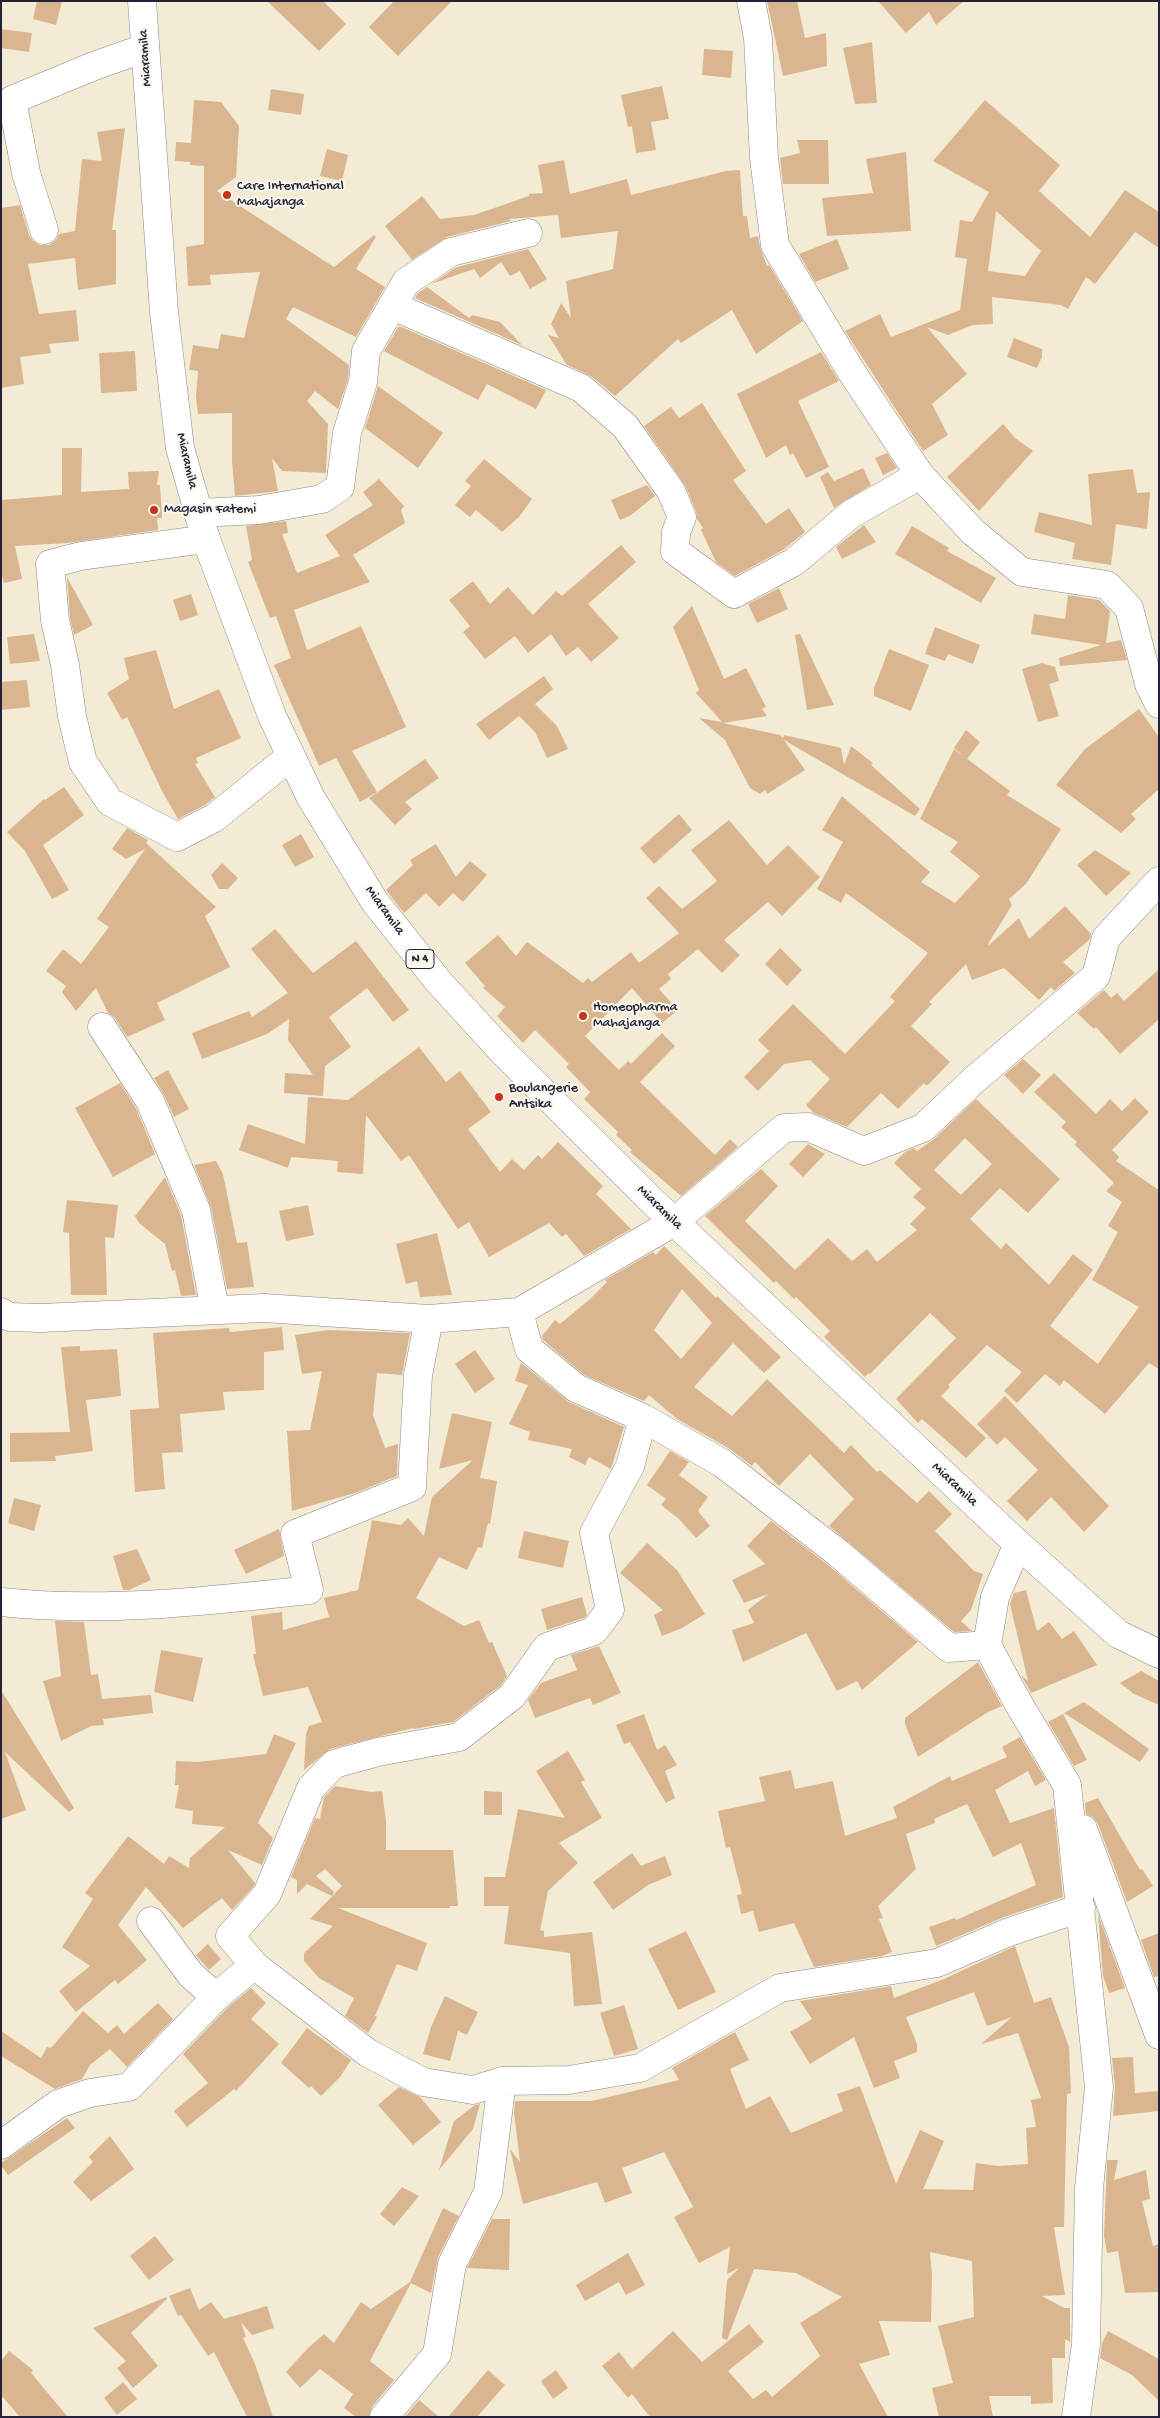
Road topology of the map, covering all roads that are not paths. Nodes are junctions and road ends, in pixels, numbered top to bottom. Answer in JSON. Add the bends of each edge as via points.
{"nodes":[{"id":1,"x":142,"y":1,"type":"edge"},
{"id":2,"x":751,"y":1,"type":"edge"},
{"id":3,"x":145,"y":48,"type":"junction"},
{"id":4,"x":44,"y":230,"type":"dead end"},
{"id":5,"x":528,"y":233,"type":"dead end"},
{"id":6,"x":393,"y":306,"type":"junction"},
{"id":7,"x":920,"y":475,"type":"junction"},
{"id":8,"x":198,"y":513,"type":"junction"},
{"id":9,"x":206,"y":539,"type":"junction"},
{"id":10,"x":1159,"y":704,"type":"edge"},
{"id":11,"x":292,"y":756,"type":"junction"},
{"id":12,"x":1159,"y":881,"type":"edge"},
{"id":13,"x":102,"y":1027,"type":"dead end"},
{"id":14,"x":674,"y":1222,"type":"junction"},
{"id":15,"x":215,"y":1310,"type":"junction"},
{"id":16,"x":1,"y":1312,"type":"edge"},
{"id":17,"x":519,"y":1312,"type":"junction"},
{"id":18,"x":429,"y":1319,"type":"junction"},
{"id":19,"x":643,"y":1418,"type":"junction"},
{"id":20,"x":1018,"y":1544,"type":"junction"},
{"id":21,"x":1,"y":1602,"type":"edge"},
{"id":22,"x":987,"y":1645,"type":"junction"},
{"id":23,"x":1159,"y":1654,"type":"edge"},
{"id":24,"x":1067,"y":1785,"type":"junction"},
{"id":25,"x":1081,"y":1908,"type":"junction"},
{"id":26,"x":151,"y":1920,"type":"dead end"},
{"id":27,"x":254,"y":1965,"type":"junction"},
{"id":28,"x":216,"y":1997,"type":"junction"},
{"id":29,"x":1159,"y":2035,"type":"edge"},
{"id":30,"x":502,"y":2081,"type":"junction"},
{"id":31,"x":1,"y":2145,"type":"edge"},
{"id":32,"x":384,"y":2417,"type":"edge"},
{"id":33,"x":1076,"y":2417,"type":"edge"}],
"edges":[{"from":1,"to":3,"type":"street","name":"Miaramila","number":"N 4"},
{"from":2,"to":7,"type":"street","via":[[758,38],[764,158],[775,245],[851,371]]},
{"from":3,"to":4,"type":"street","via":[[12,100],[26,173]]},
{"from":3,"to":8,"type":"street","name":"Miaramila","number":"N 4","via":[[164,312],[180,448]]},
{"from":5,"to":6,"type":"street","via":[[451,252],[406,282]]},
{"from":6,"to":7,"type":"street","via":[[581,388],[625,426],[671,491],[682,517],[676,532],[675,551],[734,594],[794,562],[851,514]]},
{"from":6,"to":8,"type":"street","via":[[366,351],[363,382],[347,433],[340,487],[322,499],[259,510]]},
{"from":7,"to":10,"type":"street","via":[[973,532],[1022,572],[1107,585],[1129,608],[1149,684]]},
{"from":8,"to":9,"type":"street","name":"Miaramila","number":"N 4"},
{"from":9,"to":11,"type":"street","name":"Miaramila","number":"N 4","via":[[272,716]]},
{"from":9,"to":11,"type":"street","via":[[81,556],[50,564],[55,620],[83,762],[110,802],[177,837],[214,818]]},
{"from":11,"to":14,"type":"street","name":"Miaramila","number":"N 4","via":[[311,798],[375,902],[438,981],[570,1120]]},
{"from":12,"to":14,"type":"street","via":[[1106,938],[1096,976],[923,1128],[864,1151],[808,1126],[784,1128]]},
{"from":13,"to":15,"type":"street","via":[[150,1101],[196,1210]]},
{"from":14,"to":17,"type":"street"},
{"from":14,"to":20,"type":"street","name":"Miaramila","number":"N 4"},
{"from":15,"to":16,"type":"street","via":[[41,1318],[9,1317]]},
{"from":15,"to":18,"type":"street","via":[[264,1308]]},
{"from":17,"to":18,"type":"street"},
{"from":17,"to":19,"type":"street","via":[[529,1349],[576,1388]]},
{"from":18,"to":21,"type":"street","via":[[418,1375],[412,1487],[295,1534],[309,1590],[224,1599],[108,1605],[38,1606]]},
{"from":19,"to":22,"type":"street","via":[[722,1463],[838,1553],[949,1648]]},
{"from":19,"to":27,"type":"street","via":[[630,1466],[594,1533],[610,1610],[594,1631],[547,1647],[512,1696],[459,1737],[334,1764],[311,1788],[267,1894],[230,1936]]},
{"from":20,"to":22,"type":"street","via":[[995,1597]]},
{"from":20,"to":23,"type":"street","name":"Miaramila","number":"N 4","via":[[1118,1634]]},
{"from":22,"to":24,"type":"street"},
{"from":24,"to":25,"type":"street"},
{"from":24,"to":29,"type":"street"},
{"from":25,"to":30,"type":"street","via":[[1009,1932],[937,1964],[780,1988],[640,2068],[570,2080]]},
{"from":25,"to":33,"type":"street","via":[[1099,2087],[1089,2188],[1086,2344]]},
{"from":26,"to":28,"type":"street","via":[[191,1975]]},
{"from":27,"to":28,"type":"street"},
{"from":27,"to":30,"type":"street","via":[[368,2053],[423,2082],[473,2090]]},
{"from":28,"to":31,"type":"street","via":[[129,2087],[90,2093],[58,2104]]},
{"from":30,"to":32,"type":"street","via":[[488,2192],[452,2264],[437,2354]]}]}
